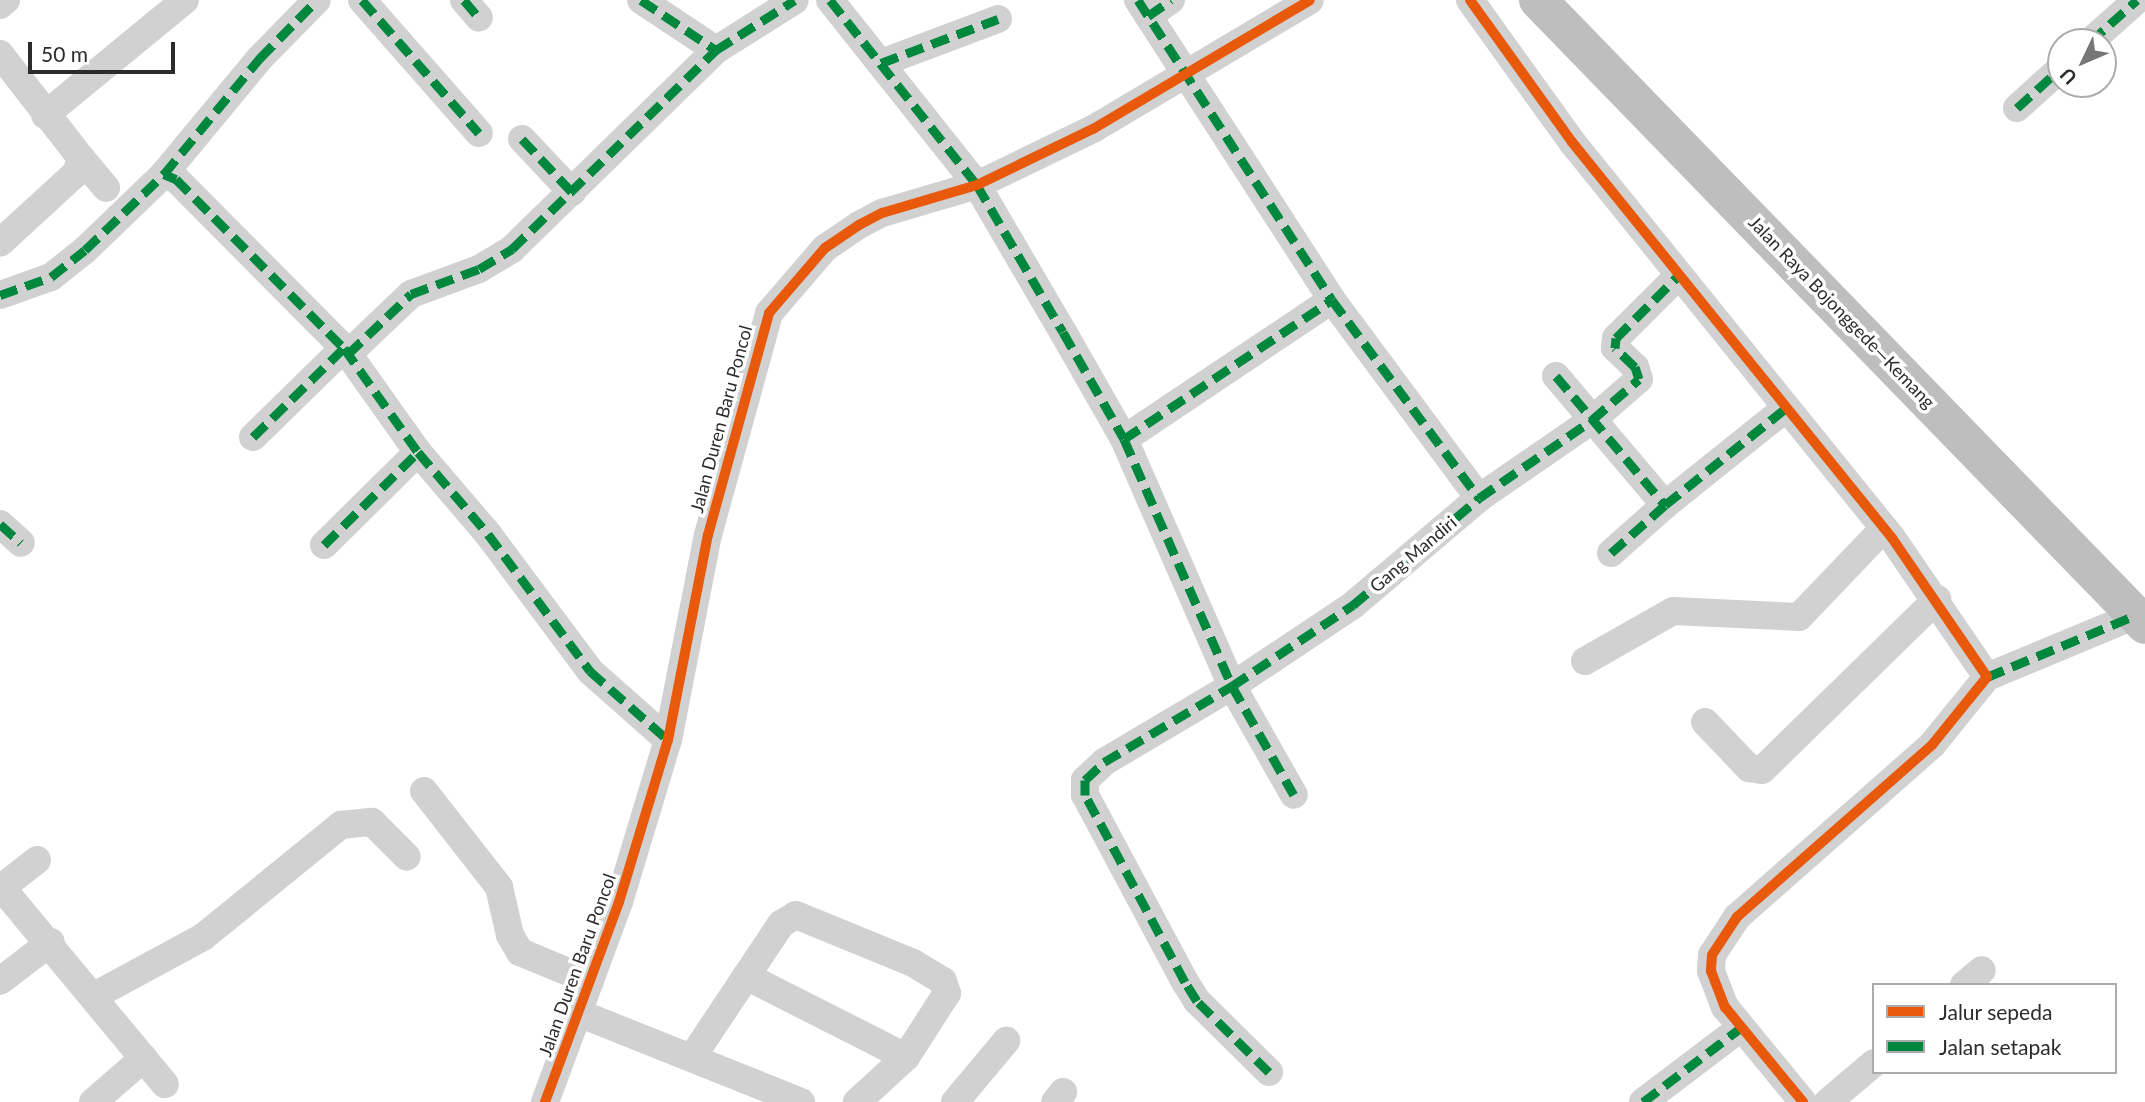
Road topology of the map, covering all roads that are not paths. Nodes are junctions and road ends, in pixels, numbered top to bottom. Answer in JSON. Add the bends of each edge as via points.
{"nodes":[{"id":1,"x":6,"y":0,"type":"edge"},
{"id":2,"x":185,"y":0,"type":"edge"},
{"id":3,"x":362,"y":0,"type":"edge"},
{"id":4,"x":641,"y":0,"type":"edge"},
{"id":5,"x":795,"y":0,"type":"edge"},
{"id":6,"x":830,"y":0,"type":"edge"},
{"id":7,"x":1171,"y":0,"type":"edge"},
{"id":8,"x":1310,"y":0,"type":"edge"},
{"id":9,"x":1470,"y":0,"type":"edge"},
{"id":10,"x":1538,"y":0,"type":"edge"},
{"id":11,"x":2137,"y":0,"type":"edge"},
{"id":12,"x":310,"y":2,"type":"edge"},
{"id":13,"x":0,"y":5,"type":"edge"},
{"id":14,"x":1143,"y":8,"type":"edge"},
{"id":15,"x":998,"y":19,"type":"dead end"},
{"id":16,"x":2106,"y":28,"type":"edge"},
{"id":17,"x":716,"y":50,"type":"junction"},
{"id":18,"x":0,"y":54,"type":"edge"},
{"id":19,"x":881,"y":63,"type":"junction"},
{"id":20,"x":1185,"y":77,"type":"junction"},
{"id":21,"x":2047,"y":81,"type":"edge"},
{"id":22,"x":2017,"y":108,"type":"dead end"},
{"id":23,"x":45,"y":115,"type":"junction"},
{"id":24,"x":479,"y":133,"type":"dead end"},
{"id":25,"x":522,"y":139,"type":"dead end"},
{"id":26,"x":80,"y":158,"type":"junction"},
{"id":27,"x":164,"y":174,"type":"junction"},
{"id":28,"x":977,"y":185,"type":"junction"},
{"id":29,"x":106,"y":188,"type":"dead end"},
{"id":30,"x":572,"y":192,"type":"junction"},
{"id":31,"x":0,"y":243,"type":"edge"},
{"id":32,"x":1678,"y":276,"type":"junction"},
{"id":33,"x":0,"y":295,"type":"edge"},
{"id":34,"x":1332,"y":300,"type":"junction"},
{"id":35,"x":346,"y":351,"type":"junction"},
{"id":36,"x":1556,"y":376,"type":"dead end"},
{"id":37,"x":1785,"y":409,"type":"junction"},
{"id":38,"x":1592,"y":420,"type":"junction"},
{"id":39,"x":253,"y":437,"type":"dead end"},
{"id":40,"x":1124,"y":439,"type":"junction"},
{"id":41,"x":418,"y":452,"type":"junction"},
{"id":42,"x":1479,"y":498,"type":"junction"},
{"id":43,"x":1665,"y":505,"type":"junction"},
{"id":44,"x":0,"y":524,"type":"edge"},
{"id":45,"x":1884,"y":528,"type":"junction"},
{"id":46,"x":21,"y":543,"type":"dead end"},
{"id":47,"x":324,"y":545,"type":"dead end"},
{"id":48,"x":1611,"y":552,"type":"dead end"},
{"id":49,"x":1937,"y":599,"type":"junction"},
{"id":50,"x":2140,"y":620,"type":"edge"},
{"id":51,"x":1585,"y":661,"type":"dead end"},
{"id":52,"x":1987,"y":677,"type":"junction"},
{"id":53,"x":1233,"y":686,"type":"junction"},
{"id":54,"x":1705,"y":722,"type":"dead end"},
{"id":55,"x":668,"y":740,"type":"junction"},
{"id":56,"x":424,"y":791,"type":"dead end"},
{"id":57,"x":1294,"y":795,"type":"dead end"},
{"id":58,"x":407,"y":858,"type":"dead end"},
{"id":59,"x":37,"y":860,"type":"dead end"},
{"id":60,"x":1,"y":888,"type":"edge"},
{"id":61,"x":51,"y":942,"type":"junction"},
{"id":62,"x":746,"y":976,"type":"junction"},
{"id":63,"x":0,"y":981,"type":"edge"},
{"id":64,"x":590,"y":981,"type":"junction"},
{"id":65,"x":94,"y":996,"type":"junction"},
{"id":66,"x":581,"y":1014,"type":"junction"},
{"id":67,"x":1739,"y":1029,"type":"junction"},
{"id":68,"x":1006,"y":1041,"type":"dead end"},
{"id":69,"x":693,"y":1056,"type":"junction"},
{"id":70,"x":906,"y":1057,"type":"junction"},
{"id":71,"x":144,"y":1058,"type":"junction"},
{"id":72,"x":1872,"y":1065,"type":"edge"},
{"id":73,"x":1269,"y":1072,"type":"dead end"},
{"id":74,"x":165,"y":1084,"type":"dead end"},
{"id":75,"x":93,"y":1102,"type":"edge"},
{"id":76,"x":545,"y":1102,"type":"edge"},
{"id":77,"x":802,"y":1102,"type":"edge"},
{"id":78,"x":857,"y":1102,"type":"edge"},
{"id":79,"x":955,"y":1102,"type":"edge"},
{"id":80,"x":1643,"y":1102,"type":"edge"},
{"id":81,"x":1803,"y":1102,"type":"edge"},
{"id":82,"x":1828,"y":1102,"type":"edge"}],
"edges":[{"from":1,"to":13,"type":"street"},
{"from":2,"to":23,"type":"street"},
{"from":3,"to":24,"type":"street"},
{"from":4,"to":17,"type":"street"},
{"from":5,"to":17,"type":"street"},
{"from":6,"to":19,"type":"street"},
{"from":7,"to":14,"type":"street"},
{"from":8,"to":20,"type":"street","name":"Jalan Duren Baru Poncol"},
{"from":9,"to":32,"type":"street","via":[[1557,122]]},
{"from":10,"to":50,"type":"highway","name":"Jalan Raya Bojonggede—Kemang"},
{"from":11,"to":16,"type":"street"},
{"from":12,"to":27,"type":"street"},
{"from":14,"to":20,"type":"street"},
{"from":15,"to":19,"type":"street"},
{"from":17,"to":30,"type":"street"},
{"from":18,"to":23,"type":"street"},
{"from":19,"to":28,"type":"street"},
{"from":20,"to":28,"type":"street","name":"Jalan Duren Baru Poncol","via":[[1093,130]]},
{"from":20,"to":34,"type":"street"},
{"from":21,"to":22,"type":"street"},
{"from":23,"to":26,"type":"street"},
{"from":25,"to":30,"type":"street"},
{"from":26,"to":29,"type":"street"},
{"from":26,"to":31,"type":"street","via":[[76,173]]},
{"from":27,"to":33,"type":"street","via":[[51,277]]},
{"from":27,"to":35,"type":"street","via":[[176,179]]},
{"from":28,"to":40,"type":"street"},
{"from":28,"to":55,"type":"street","name":"Jalan Duren Baru Poncol","via":[[882,213],[859,225],[825,247],[769,313],[708,535]]},
{"from":30,"to":35,"type":"street","via":[[512,249],[479,269],[411,294]]},
{"from":32,"to":37,"type":"street"},
{"from":32,"to":38,"type":"street","name":"Gang Mandiri","via":[[1616,338],[1615,348],[1635,368],[1639,379]]},
{"from":34,"to":40,"type":"street"},
{"from":34,"to":42,"type":"street"},
{"from":35,"to":39,"type":"street"},
{"from":35,"to":41,"type":"street"},
{"from":36,"to":38,"type":"street"},
{"from":37,"to":43,"type":"street"},
{"from":37,"to":45,"type":"street"},
{"from":38,"to":42,"type":"street","name":"Gang Mandiri"},
{"from":38,"to":43,"type":"street"},
{"from":40,"to":53,"type":"street"},
{"from":41,"to":47,"type":"street"},
{"from":41,"to":55,"type":"street","via":[[488,534],[590,671]]},
{"from":42,"to":53,"type":"street","name":"Gang Mandiri","via":[[1353,605]]},
{"from":43,"to":48,"type":"street"},
{"from":44,"to":46,"type":"street"},
{"from":45,"to":49,"type":"street"},
{"from":45,"to":51,"type":"street","via":[[1799,617],[1673,611]]},
{"from":49,"to":52,"type":"street"},
{"from":49,"to":54,"type":"street","via":[[1762,770],[1749,768]]},
{"from":50,"to":52,"type":"street"},
{"from":52,"to":67,"type":"street","via":[[1932,745],[1721,935],[1711,971]]},
{"from":53,"to":57,"type":"street"},
{"from":53,"to":73,"type":"street","name":"Gang Mandiri","via":[[1104,762],[1083,788],[1197,1002]]},
{"from":55,"to":64,"type":"street","name":"Jalan Duren Baru Poncol"},
{"from":56,"to":64,"type":"street","via":[[499,887],[510,935],[520,952]]},
{"from":58,"to":65,"type":"street","via":[[372,822],[341,825],[203,937]]},
{"from":59,"to":60,"type":"street"},
{"from":60,"to":61,"type":"street"},
{"from":61,"to":63,"type":"street"},
{"from":61,"to":65,"type":"street"},
{"from":62,"to":69,"type":"street"},
{"from":62,"to":70,"type":"street"},
{"from":62,"to":70,"type":"street","via":[[790,915],[914,963],[943,981],[947,993]]},
{"from":64,"to":66,"type":"street","name":"Jalan Duren Baru Poncol"},
{"from":65,"to":71,"type":"street"},
{"from":66,"to":69,"type":"street"},
{"from":66,"to":76,"type":"street","name":"Jalan Duren Baru Poncol"},
{"from":67,"to":80,"type":"street"},
{"from":67,"to":81,"type":"street"},
{"from":68,"to":79,"type":"street"},
{"from":69,"to":77,"type":"street"},
{"from":70,"to":78,"type":"street"},
{"from":71,"to":74,"type":"street"},
{"from":71,"to":75,"type":"street"},
{"from":72,"to":82,"type":"street"}]}
